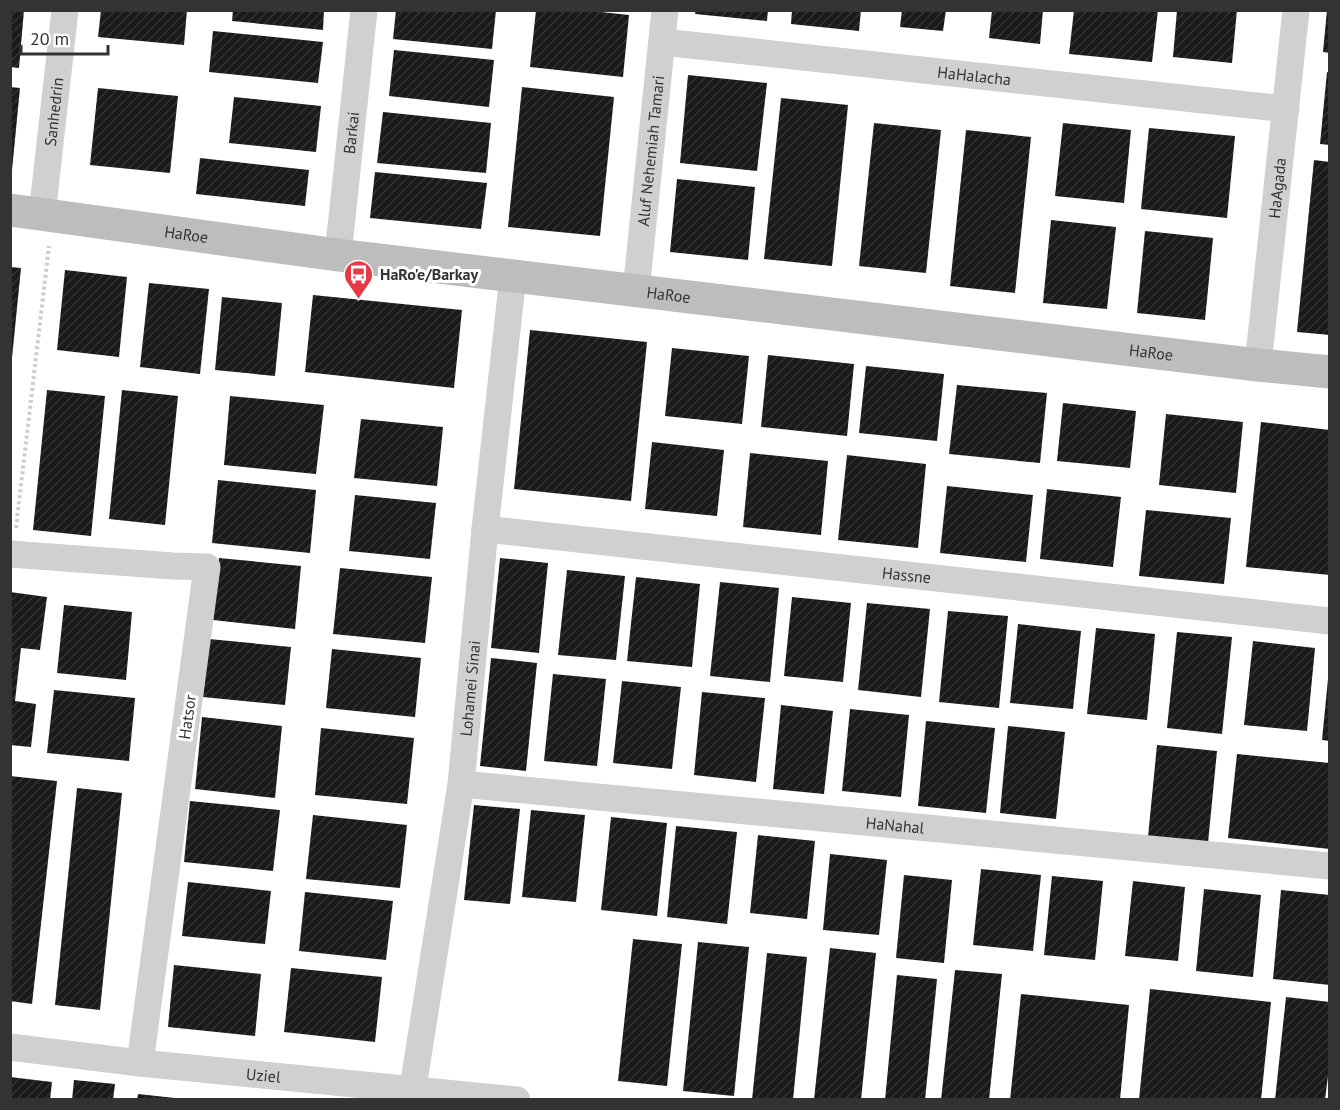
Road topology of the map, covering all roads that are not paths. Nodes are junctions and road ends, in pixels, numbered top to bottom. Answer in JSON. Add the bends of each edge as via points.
{"nodes":[{"id":1,"x":65,"y":10,"type":"edge"},
{"id":2,"x":364,"y":10,"type":"edge"},
{"id":3,"x":665,"y":10,"type":"edge"},
{"id":4,"x":1296,"y":10,"type":"edge"},
{"id":5,"x":662,"y":42,"type":"junction"},
{"id":6,"x":1286,"y":109,"type":"junction"},
{"id":7,"x":35,"y":213,"type":"edge"},
{"id":8,"x":338,"y":255,"type":"junction"},
{"id":9,"x":513,"y":276,"type":"junction"},
{"id":10,"x":636,"y":291,"type":"junction"},
{"id":11,"x":1258,"y":365,"type":"junction"},
{"id":12,"x":1329,"y":372,"type":"edge"},
{"id":13,"x":485,"y":528,"type":"junction"},
{"id":14,"x":12,"y":554,"type":"edge"},
{"id":15,"x":1329,"y":621,"type":"edge"},
{"id":16,"x":461,"y":784,"type":"junction"},
{"id":17,"x":1329,"y":866,"type":"edge"},
{"id":18,"x":10,"y":1047,"type":"edge"},
{"id":19,"x":140,"y":1063,"type":"junction"},
{"id":20,"x":411,"y":1095,"type":"edge"},
{"id":21,"x":517,"y":1100,"type":"edge"}],
"edges":[{"from":1,"to":7,"type":"street","name":"Sanhedrin"},
{"from":2,"to":8,"type":"street","name":"Barkai"},
{"from":3,"to":5,"type":"street","name":"Aluf Nehemiah Tamari"},
{"from":4,"to":6,"type":"street","name":"HaAgada"},
{"from":5,"to":6,"type":"street","name":"HaHalacha"},
{"from":5,"to":10,"type":"street","name":"Aluf Nehemiah Tamari"},
{"from":6,"to":11,"type":"street","name":"HaAgada"},
{"from":7,"to":8,"type":"street","name":"HaRoe"},
{"from":8,"to":9,"type":"street","name":"HaRoe"},
{"from":9,"to":10,"type":"street","name":"HaRoe"},
{"from":9,"to":13,"type":"street","name":"Lohamei Sinai"},
{"from":10,"to":11,"type":"street","name":"HaRoe"},
{"from":11,"to":12,"type":"street","name":"HaRoe"},
{"from":13,"to":15,"type":"street","name":"Hassne"},
{"from":13,"to":16,"type":"street","name":"Lohamei Sinai"},
{"from":14,"to":19,"type":"street","name":"Hatsor","via":[[207,567]]},
{"from":16,"to":17,"type":"street","name":"HaNahal"},
{"from":16,"to":20,"type":"street","name":"Lohamei Sinai"},
{"from":18,"to":19,"type":"street","name":"Uziel"},
{"from":19,"to":20,"type":"street","name":"Uziel"},
{"from":20,"to":21,"type":"street","name":"Uziel"}]}
